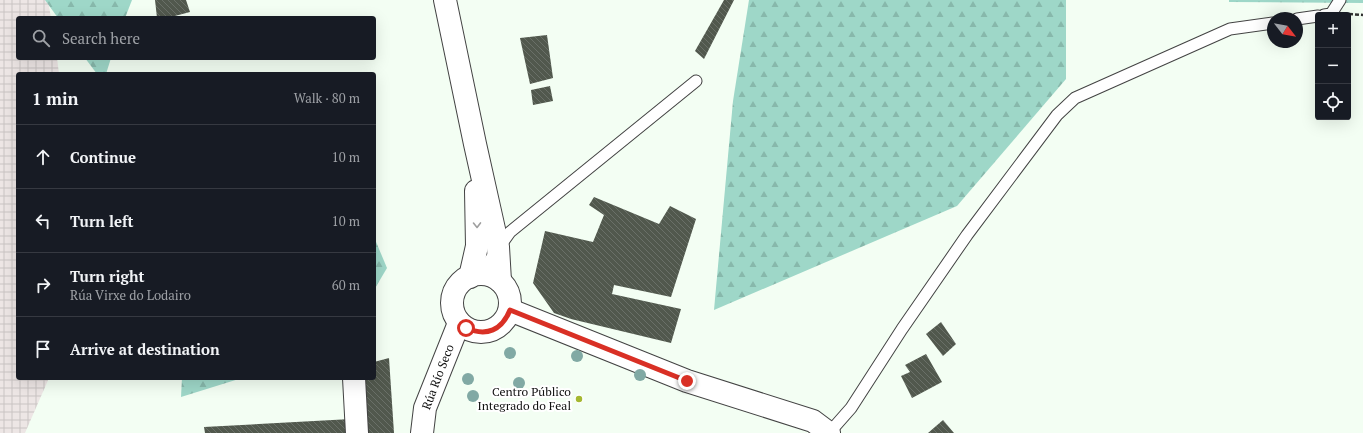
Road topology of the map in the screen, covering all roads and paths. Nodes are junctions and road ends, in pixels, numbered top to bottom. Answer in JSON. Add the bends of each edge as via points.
{"nodes":[{"id":1,"x":445,"y":0,"type":"edge"},
{"id":2,"x":1340,"y":0,"type":"edge"},
{"id":3,"x":1331,"y":12,"type":"edge"},
{"id":4,"x":1315,"y":16,"type":"edge"},
{"id":5,"x":1303,"y":18,"type":"edge"},
{"id":6,"x":1267,"y":24,"type":"edge"},
{"id":7,"x":696,"y":81,"type":"dead end"},
{"id":8,"x":475,"y":144,"type":"junction"},
{"id":9,"x":498,"y":247,"type":"junction"},
{"id":10,"x":483,"y":277,"type":"junction"},
{"id":11,"x":510,"y":310,"type":"junction"},
{"id":12,"x":459,"y":322,"type":"junction"},
{"id":13,"x":354,"y":380,"type":"edge"},
{"id":14,"x":824,"y":429,"type":"edge"},
{"id":15,"x":357,"y":433,"type":"edge"},
{"id":16,"x":422,"y":433,"type":"edge"}],
"edges":[{"from":1,"to":8,"type":"street"},
{"from":2,"to":3,"type":"lane"},
{"from":4,"to":5,"type":"lane"},
{"from":6,"to":14,"type":"lane","via":[[1230,29],[1075,98],[1053,121],[967,235],[851,408]]},
{"from":7,"to":9,"type":"lane","via":[[510,232]]},
{"from":8,"to":9,"type":"street"},
{"from":8,"to":10,"type":"street","one_way":true,"via":[[477,246]]},
{"from":9,"to":10,"type":"street"},
{"from":10,"to":11,"type":"street","via":[[506,287]]},
{"from":10,"to":12,"type":"street","via":[[463,281],[454,293],[453,309]]},
{"from":11,"to":12,"type":"street","via":[[501,325],[488,331],[475,332]]},
{"from":11,"to":14,"type":"street","via":[[687,381]]},
{"from":12,"to":16,"type":"street","name":"Rúa Río Seco","via":[[425,408]]},
{"from":13,"to":15,"type":"street"}]}
